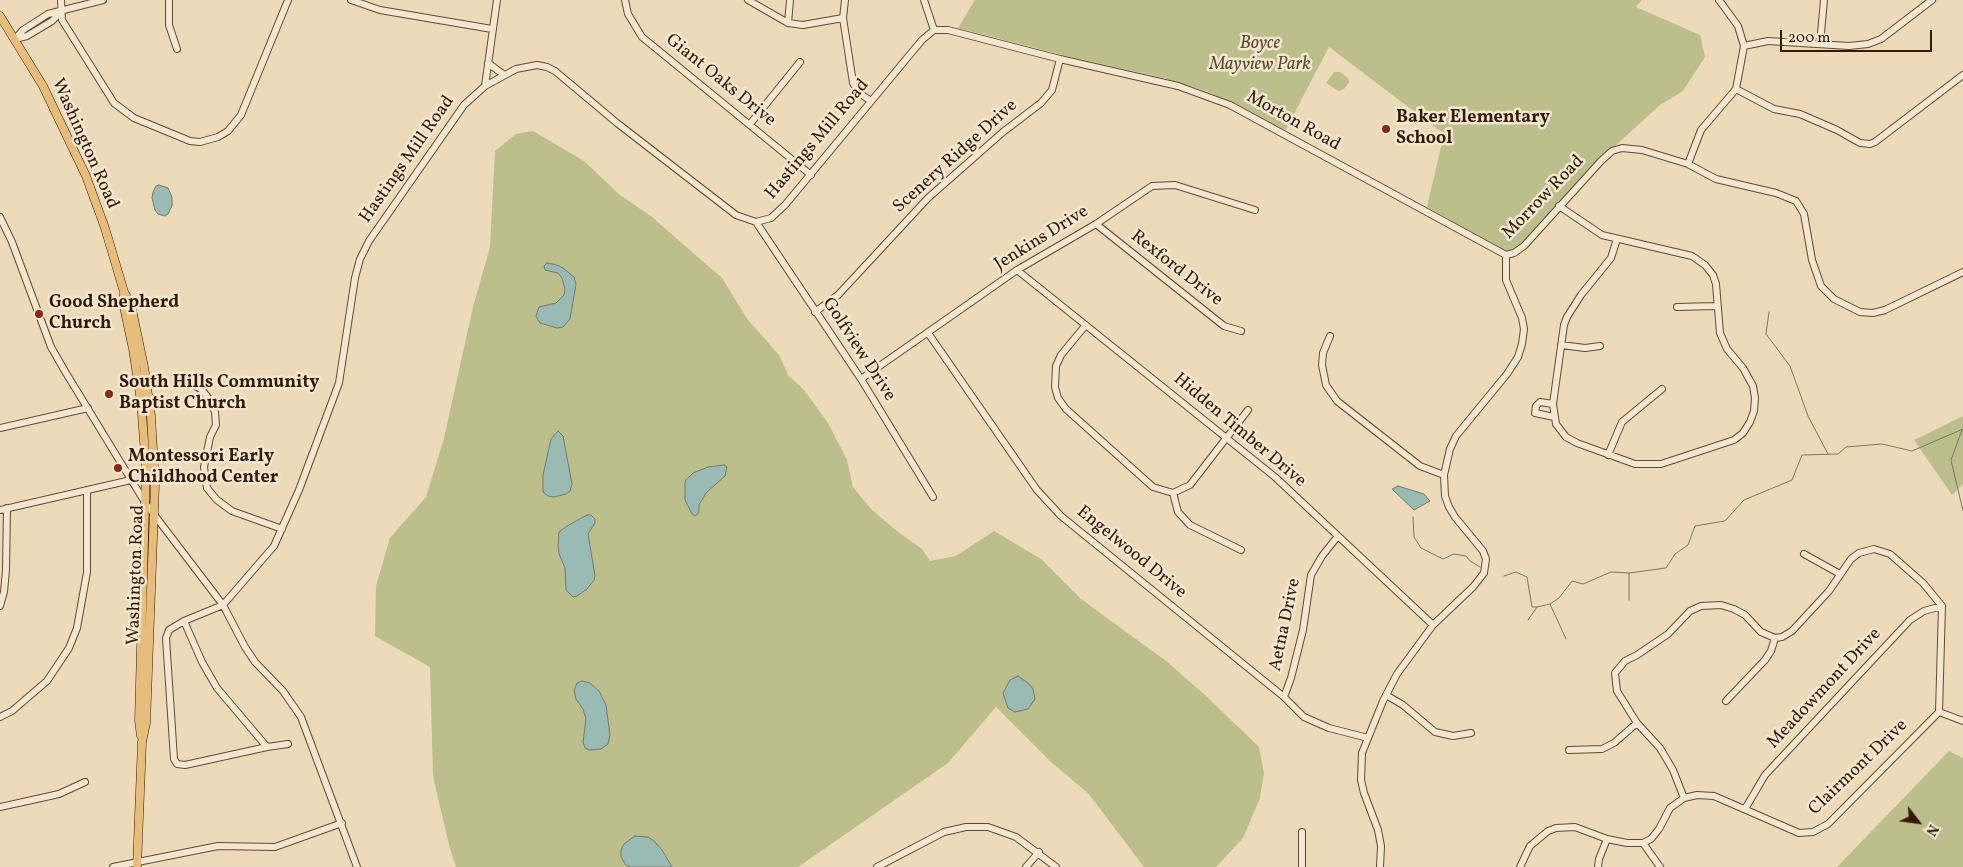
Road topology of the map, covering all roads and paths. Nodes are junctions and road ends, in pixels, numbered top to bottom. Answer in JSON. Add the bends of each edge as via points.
{"nodes":[{"id":1,"x":61,"y":0,"type":"edge"},
{"id":2,"x":103,"y":0,"type":"edge"},
{"id":3,"x":169,"y":0,"type":"edge"},
{"id":4,"x":288,"y":0,"type":"edge"},
{"id":5,"x":351,"y":0,"type":"edge"},
{"id":6,"x":497,"y":0,"type":"edge"},
{"id":7,"x":625,"y":0,"type":"edge"},
{"id":8,"x":748,"y":0,"type":"edge"},
{"id":9,"x":790,"y":0,"type":"edge"},
{"id":10,"x":845,"y":0,"type":"edge"},
{"id":11,"x":924,"y":0,"type":"edge"},
{"id":12,"x":1719,"y":0,"type":"edge"},
{"id":13,"x":1824,"y":0,"type":"edge"},
{"id":14,"x":1932,"y":0,"type":"edge"},
{"id":15,"x":62,"y":11,"type":"junction"},
{"id":16,"x":0,"y":16,"type":"edge"},
{"id":17,"x":843,"y":18,"type":"junction"},
{"id":18,"x":788,"y":23,"type":"junction"},
{"id":19,"x":492,"y":28,"type":"junction"},
{"id":20,"x":934,"y":30,"type":"junction"},
{"id":21,"x":15,"y":39,"type":"junction"},
{"id":22,"x":1820,"y":44,"type":"junction"},
{"id":23,"x":1744,"y":46,"type":"junction"},
{"id":24,"x":177,"y":49,"type":"dead end"},
{"id":25,"x":1060,"y":59,"type":"junction"},
{"id":26,"x":800,"y":62,"type":"dead end"},
{"id":27,"x":488,"y":63,"type":"junction"},
{"id":28,"x":504,"y":75,"type":"junction"},
{"id":29,"x":1963,"y":75,"type":"edge"},
{"id":30,"x":485,"y":86,"type":"junction"},
{"id":31,"x":1736,"y":89,"type":"junction"},
{"id":32,"x":871,"y":101,"type":"junction"},
{"id":33,"x":750,"y":124,"type":"junction"},
{"id":34,"x":1688,"y":164,"type":"junction"},
{"id":35,"x":811,"y":175,"type":"junction"},
{"id":36,"x":1559,"y":206,"type":"junction"},
{"id":37,"x":1255,"y":210,"type":"dead end"},
{"id":38,"x":0,"y":217,"type":"edge"},
{"id":39,"x":756,"y":222,"type":"junction"},
{"id":40,"x":1096,"y":224,"type":"junction"},
{"id":41,"x":1617,"y":239,"type":"junction"},
{"id":42,"x":1506,"y":255,"type":"junction"},
{"id":43,"x":1017,"y":270,"type":"junction"},
{"id":44,"x":1963,"y":272,"type":"edge"},
{"id":45,"x":124,"y":292,"type":"junction"},
{"id":46,"x":1717,"y":306,"type":"junction"},
{"id":47,"x":1677,"y":307,"type":"dead end"},
{"id":48,"x":815,"y":312,"type":"junction"},
{"id":49,"x":1085,"y":326,"type":"junction"},
{"id":50,"x":1241,"y":331,"type":"dead end"},
{"id":51,"x":928,"y":333,"type":"junction"},
{"id":52,"x":1330,"y":336,"type":"dead end"},
{"id":53,"x":1561,"y":344,"type":"junction"},
{"id":54,"x":1600,"y":346,"type":"dead end"},
{"id":55,"x":861,"y":379,"type":"junction"},
{"id":56,"x":183,"y":384,"type":"dead end"},
{"id":57,"x":1662,"y":388,"type":"dead end"},
{"id":58,"x":1553,"y":404,"type":"junction"},
{"id":59,"x":88,"y":408,"type":"junction"},
{"id":60,"x":1248,"y":410,"type":"dead end"},
{"id":61,"x":1554,"y":418,"type":"junction"},
{"id":62,"x":0,"y":428,"type":"edge"},
{"id":63,"x":1228,"y":438,"type":"junction"},
{"id":64,"x":1608,"y":455,"type":"junction"},
{"id":65,"x":1444,"y":475,"type":"junction"},
{"id":66,"x":131,"y":480,"type":"junction"},
{"id":67,"x":87,"y":490,"type":"junction"},
{"id":68,"x":1173,"y":493,"type":"junction"},
{"id":69,"x":933,"y":497,"type":"dead end"},
{"id":70,"x":146,"y":504,"type":"junction"},
{"id":71,"x":8,"y":508,"type":"junction"},
{"id":72,"x":0,"y":510,"type":"edge"},
{"id":73,"x":154,"y":516,"type":"junction"},
{"id":74,"x":282,"y":529,"type":"junction"},
{"id":75,"x":1338,"y":536,"type":"junction"},
{"id":76,"x":1241,"y":550,"type":"dead end"},
{"id":77,"x":1804,"y":554,"type":"dead end"},
{"id":78,"x":1840,"y":574,"type":"junction"},
{"id":79,"x":223,"y":605,"type":"junction"},
{"id":80,"x":0,"y":606,"type":"edge"},
{"id":81,"x":1942,"y":606,"type":"junction"},
{"id":82,"x":184,"y":621,"type":"junction"},
{"id":83,"x":1433,"y":625,"type":"junction"},
{"id":84,"x":1775,"y":638,"type":"junction"},
{"id":85,"x":1386,"y":695,"type":"junction"},
{"id":86,"x":1284,"y":696,"type":"junction"},
{"id":87,"x":1726,"y":701,"type":"dead end"},
{"id":88,"x":1939,"y":712,"type":"junction"},
{"id":89,"x":0,"y":717,"type":"edge"},
{"id":90,"x":1963,"y":721,"type":"edge"},
{"id":91,"x":1638,"y":723,"type":"junction"},
{"id":92,"x":1471,"y":733,"type":"dead end"},
{"id":93,"x":1368,"y":738,"type":"junction"},
{"id":94,"x":142,"y":742,"type":"junction"},
{"id":95,"x":288,"y":744,"type":"dead end"},
{"id":96,"x":267,"y":747,"type":"junction"},
{"id":97,"x":1569,"y":750,"type":"dead end"},
{"id":98,"x":85,"y":782,"type":"dead end"},
{"id":99,"x":1684,"y":798,"type":"junction"},
{"id":100,"x":0,"y":807,"type":"edge"},
{"id":101,"x":1745,"y":809,"type":"junction"},
{"id":102,"x":342,"y":824,"type":"junction"},
{"id":103,"x":1302,"y":832,"type":"dead end"},
{"id":104,"x":1607,"y":839,"type":"junction"},
{"id":105,"x":1644,"y":843,"type":"junction"},
{"id":106,"x":1039,"y":852,"type":"junction"},
{"id":107,"x":137,"y":864,"type":"edge"},
{"id":108,"x":113,"y":867,"type":"edge"},
{"id":109,"x":357,"y":867,"type":"edge"},
{"id":110,"x":877,"y":867,"type":"edge"},
{"id":111,"x":1026,"y":867,"type":"edge"},
{"id":112,"x":1056,"y":867,"type":"edge"},
{"id":113,"x":1302,"y":867,"type":"edge"},
{"id":114,"x":1380,"y":867,"type":"edge"},
{"id":115,"x":1520,"y":867,"type":"edge"},
{"id":116,"x":1598,"y":867,"type":"edge"},
{"id":117,"x":1660,"y":867,"type":"edge"}],
"edges":[{"from":1,"to":15,"type":"street"},
{"from":2,"to":15,"type":"street"},
{"from":3,"to":24,"type":"street","via":[[169,25]]},
{"from":4,"to":15,"type":"street","via":[[241,115],[228,131],[200,142],[134,118],[120,109],[62,20]]},
{"from":5,"to":19,"type":"street","via":[[380,10]]},
{"from":6,"to":19,"type":"street"},
{"from":7,"to":33,"type":"street","name":"Giant Oaks Drive","via":[[628,14],[642,37]]},
{"from":8,"to":18,"type":"street"},
{"from":9,"to":18,"type":"street"},
{"from":10,"to":17,"type":"street"},
{"from":11,"to":20,"type":"street"},
{"from":12,"to":23,"type":"street","via":[[1738,26]]},
{"from":13,"to":22,"type":"street"},
{"from":14,"to":22,"type":"street","via":[[1881,39],[1849,46]]},
{"from":15,"to":21,"type":"street","via":[[27,36]]},
{"from":16,"to":21,"type":"main road","name":"Washington Road"},
{"from":17,"to":18,"type":"street","via":[[803,25]]},
{"from":17,"to":32,"type":"street","via":[[853,83]]},
{"from":19,"to":27,"type":"street"},
{"from":20,"to":25,"type":"street","name":"Morton Road","via":[[948,30]]},
{"from":20,"to":32,"type":"street","name":"Hastings Mill Road"},
{"from":21,"to":45,"type":"main road","name":"Washington Road","via":[[43,86],[86,176]]},
{"from":22,"to":23,"type":"street","via":[[1768,41]]},
{"from":23,"to":31,"type":"street"},
{"from":25,"to":42,"type":"street","name":"Morton Road","via":[[1178,86],[1230,104]]},
{"from":25,"to":48,"type":"street","name":"Scenery Ridge Drive","via":[[1052,90],[1041,103],[1002,132],[928,198],[838,295]]},
{"from":26,"to":33,"type":"street"},
{"from":27,"to":28,"type":"street"},
{"from":27,"to":30,"type":"street"},
{"from":28,"to":30,"type":"street","name":"Hastings Mill Road"},
{"from":28,"to":39,"type":"street","name":"Hastings Mill Road","via":[[537,65],[555,71],[736,215]]},
{"from":29,"to":31,"type":"street","via":[[1870,144],[1860,143],[1800,114],[1774,109]]},
{"from":30,"to":74,"type":"street","name":"Hastings Mill Road","via":[[455,117],[369,241],[360,259],[339,383]]},
{"from":31,"to":34,"type":"street","via":[[1700,130]]},
{"from":32,"to":35,"type":"street","name":"Hastings Mill Road"},
{"from":33,"to":35,"type":"street","name":"Giant Oaks Drive"},
{"from":34,"to":36,"type":"street","name":"Morrow Road","via":[[1642,150],[1622,148],[1612,151]]},
{"from":34,"to":44,"type":"street","name":"Morrow Road","via":[[1716,179],[1796,201],[1804,214],[1812,260],[1821,286],[1834,299],[1860,312],[1885,310]]},
{"from":35,"to":39,"type":"street","name":"Hastings Mill Road","via":[[776,214]]},
{"from":36,"to":41,"type":"street","via":[[1594,231]]},
{"from":36,"to":42,"type":"street","name":"Morrow Road","via":[[1524,246]]},
{"from":37,"to":40,"type":"street","name":"Jenkins Drive","via":[[1175,185],[1161,185],[1145,189]]},
{"from":38,"to":59,"type":"street","via":[[51,347]]},
{"from":39,"to":48,"type":"street","name":"Golfview Drive"},
{"from":40,"to":43,"type":"street","name":"Jenkins Drive"},
{"from":40,"to":50,"type":"street","name":"Rexford Drive","via":[[1224,326]]},
{"from":41,"to":46,"type":"street","via":[[1692,256],[1706,265],[1716,284]]},
{"from":41,"to":53,"type":"street","via":[[1611,258],[1567,317]]},
{"from":42,"to":65,"type":"street","name":"Morrow Road","via":[[1506,280],[1524,329],[1522,344],[1507,374],[1456,436]]},
{"from":43,"to":49,"type":"street","name":"Hidden Timber Drive"},
{"from":43,"to":51,"type":"street","name":"Jenkins Drive"},
{"from":45,"to":70,"type":"main road","name":"Washington Road","via":[[141,401]]},
{"from":45,"to":73,"type":"main road","name":"Washington Road","via":[[131,305],[149,397],[155,462]]},
{"from":46,"to":47,"type":"street"},
{"from":46,"to":64,"type":"street","via":[[1724,342],[1753,386],[1754,411],[1743,433],[1724,444],[1661,464],[1635,464]]},
{"from":48,"to":55,"type":"street","name":"Golfview Drive"},
{"from":49,"to":63,"type":"street","name":"Hidden Timber Drive"},
{"from":49,"to":68,"type":"street","via":[[1056,366],[1058,398],[1066,410],[1153,486]]},
{"from":51,"to":55,"type":"street","name":"Jenkins Drive"},
{"from":51,"to":86,"type":"street","name":"Engelwood Drive","via":[[1037,490],[1061,516]]},
{"from":52,"to":65,"type":"street","via":[[1322,365],[1326,385],[1337,401],[1420,466]]},
{"from":53,"to":54,"type":"street","via":[[1585,348]]},
{"from":53,"to":58,"type":"street"},
{"from":55,"to":69,"type":"street","name":"Golfview Drive"},
{"from":56,"to":74,"type":"street","via":[[202,390],[215,412],[216,425],[204,467],[207,488],[232,511]]},
{"from":57,"to":64,"type":"street","via":[[1622,422]]},
{"from":58,"to":61,"type":"street"},
{"from":58,"to":61,"type":"street","via":[[1540,402],[1535,413]]},
{"from":59,"to":62,"type":"street"},
{"from":59,"to":66,"type":"street"},
{"from":60,"to":63,"type":"street"},
{"from":61,"to":64,"type":"street","via":[[1566,437]]},
{"from":63,"to":68,"type":"street","via":[[1193,482]]},
{"from":63,"to":75,"type":"street","name":"Hidden Timber Drive"},
{"from":65,"to":83,"type":"street","name":"Morrow Road","via":[[1449,507],[1484,551],[1486,559],[1484,573],[1473,587]]},
{"from":66,"to":67,"type":"street"},
{"from":66,"to":70,"type":"street"},
{"from":67,"to":71,"type":"street"},
{"from":67,"to":89,"type":"street","via":[[87,572],[77,628],[69,648],[47,682]]},
{"from":68,"to":76,"type":"street","via":[[1178,512],[1190,525]]},
{"from":70,"to":73,"type":"street"},
{"from":70,"to":94,"type":"main road","name":"Washington Road","via":[[139,722]]},
{"from":71,"to":72,"type":"street"},
{"from":71,"to":80,"type":"street","via":[[6,570]]},
{"from":73,"to":79,"type":"street"},
{"from":73,"to":94,"type":"main road","name":"Washington Road","via":[[146,723]]},
{"from":74,"to":79,"type":"street","name":"Hastings Mill Road","via":[[266,557]]},
{"from":75,"to":83,"type":"street","name":"Hidden Timber Drive"},
{"from":75,"to":86,"type":"street","name":"Aetna Drive","via":[[1311,575],[1303,630]]},
{"from":77,"to":78,"type":"street"},
{"from":78,"to":81,"type":"street","via":[[1846,563],[1859,553],[1874,549],[1883,551],[1923,583]]},
{"from":78,"to":84,"type":"street","via":[[1829,592],[1792,631]]},
{"from":79,"to":82,"type":"street"},
{"from":79,"to":102,"type":"street","via":[[255,662],[302,717]]},
{"from":81,"to":88,"type":"street"},
{"from":81,"to":101,"type":"street","name":"Meadowmont Drive","via":[[1924,611],[1910,620],[1765,775]]},
{"from":82,"to":96,"type":"street","via":[[217,688]]},
{"from":82,"to":96,"type":"street","via":[[169,630],[166,638],[174,759],[177,764]]},
{"from":83,"to":85,"type":"street","name":"Morrow Road","via":[[1397,674]]},
{"from":84,"to":87,"type":"street","via":[[1771,651]]},
{"from":84,"to":91,"type":"street","via":[[1761,632],[1745,615],[1734,609],[1721,605],[1701,606],[1690,611],[1668,634],[1625,661],[1615,674],[1617,691]]},
{"from":85,"to":92,"type":"street","via":[[1434,732],[1453,736]]},
{"from":85,"to":93,"type":"street","name":"Morrow Road"},
{"from":86,"to":93,"type":"street","name":"Engelwood Drive","via":[[1304,717],[1314,722]]},
{"from":88,"to":90,"type":"street"},
{"from":88,"to":101,"type":"street","name":"Clairmont Drive","via":[[1822,828],[1799,833]]},
{"from":91,"to":97,"type":"street","via":[[1602,749]]},
{"from":91,"to":99,"type":"street","via":[[1660,748]]},
{"from":93,"to":114,"type":"street","name":"Morrow Road","via":[[1362,753],[1361,780],[1378,830]]},
{"from":94,"to":107,"type":"main road","name":"Washington Road"},
{"from":95,"to":96,"type":"street"},
{"from":98,"to":100,"type":"street","via":[[59,794]]},
{"from":99,"to":101,"type":"street","name":"Clairmont Drive","via":[[1714,796]]},
{"from":99,"to":105,"type":"street","via":[[1670,808],[1659,829]]},
{"from":102,"to":107,"type":"street","via":[[275,846],[218,846]]},
{"from":102,"to":109,"type":"street"},
{"from":103,"to":113,"type":"street"},
{"from":104,"to":105,"type":"street"},
{"from":104,"to":115,"type":"street","via":[[1576,827],[1556,828],[1530,846]]},
{"from":104,"to":116,"type":"street"},
{"from":105,"to":117,"type":"street"},
{"from":106,"to":110,"type":"street","via":[[1001,831],[966,827],[944,832]]},
{"from":106,"to":111,"type":"street"},
{"from":106,"to":112,"type":"street"},
{"from":107,"to":108,"type":"street"}]}
